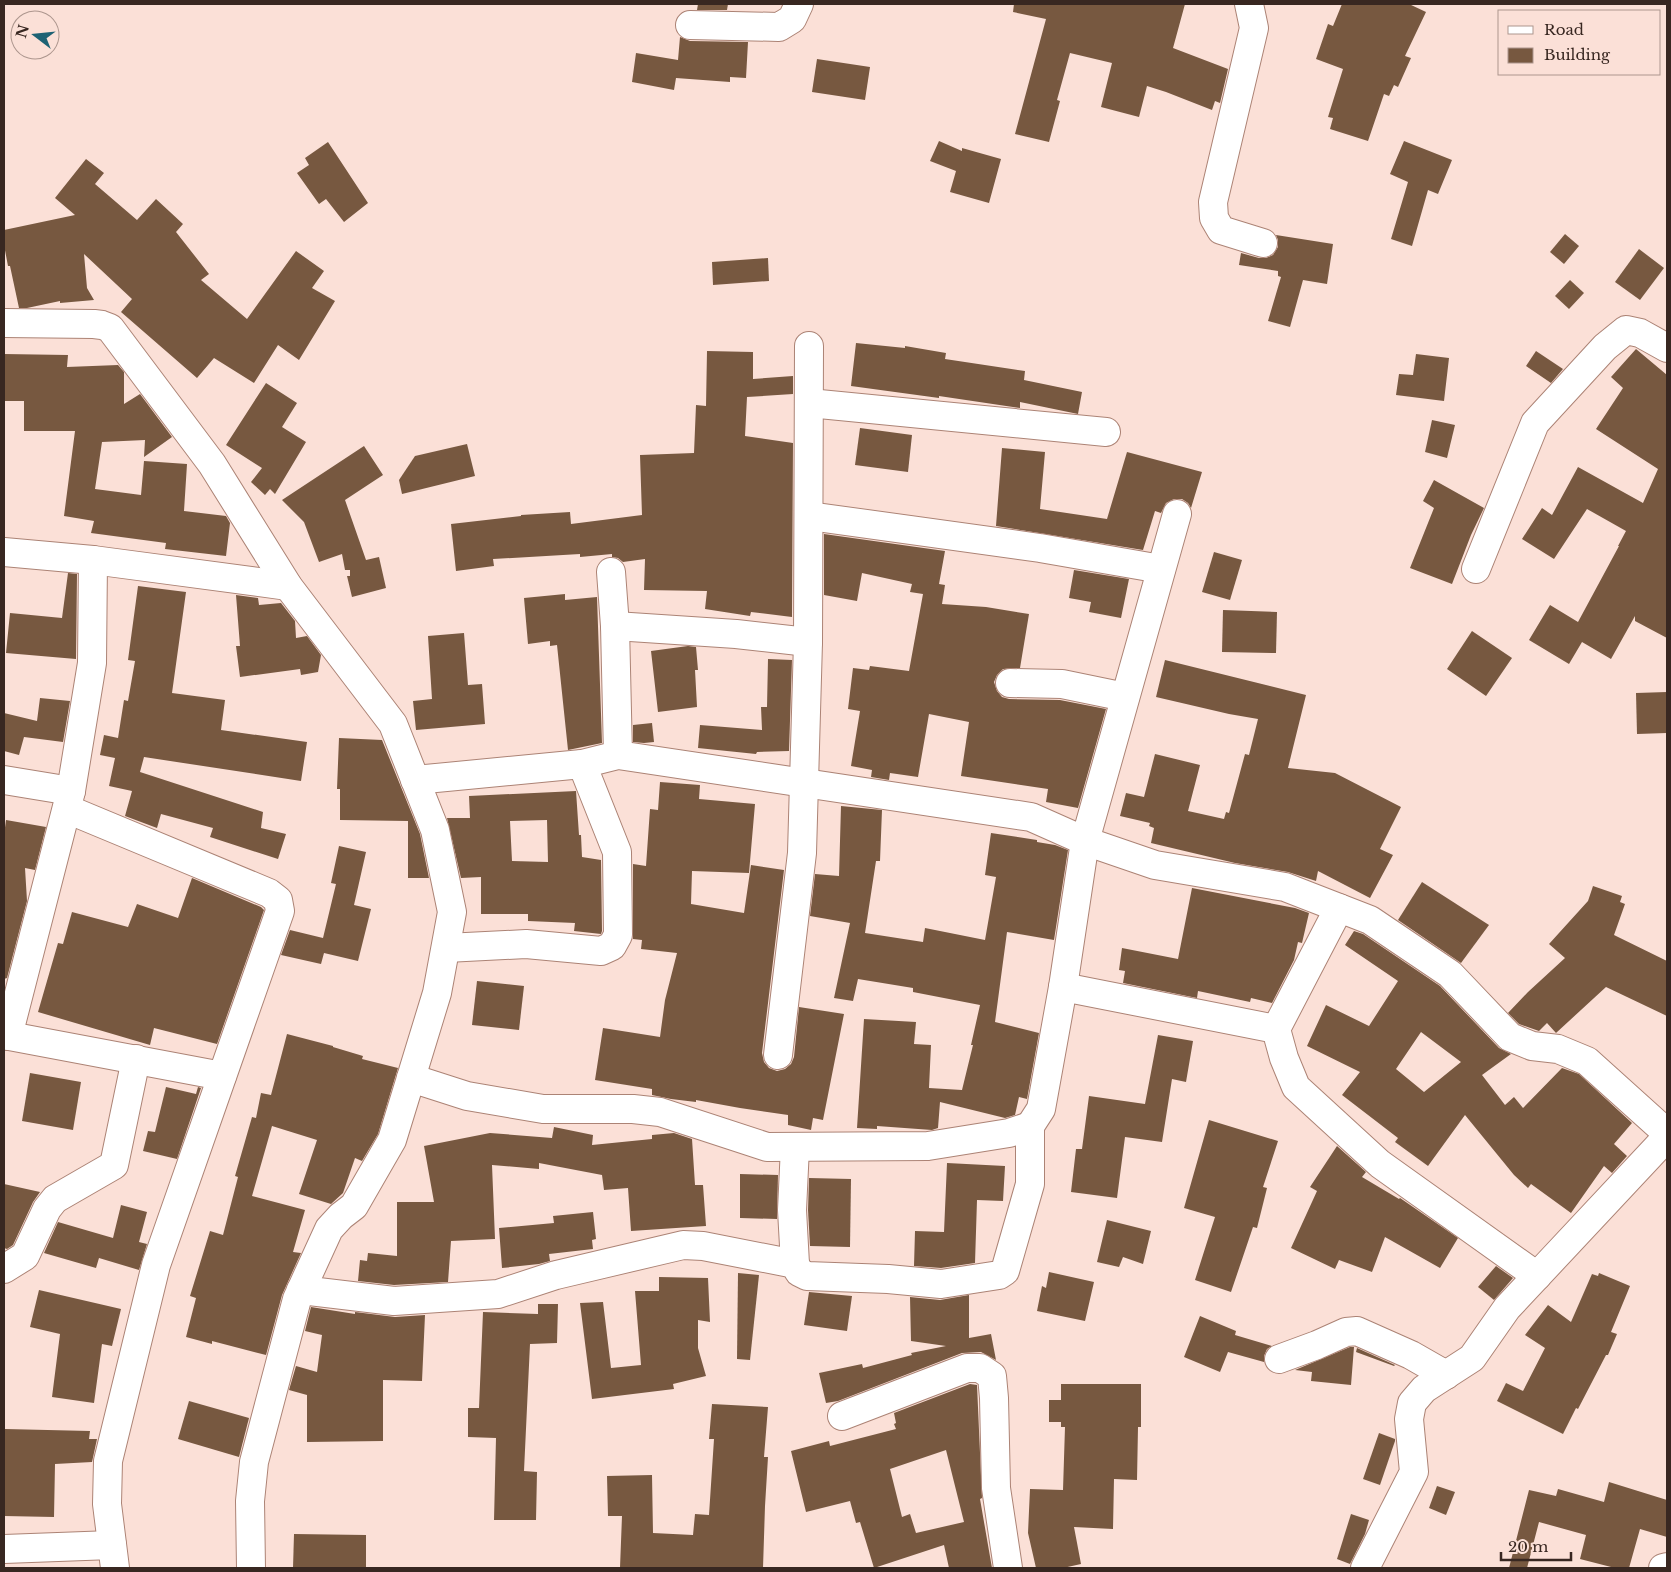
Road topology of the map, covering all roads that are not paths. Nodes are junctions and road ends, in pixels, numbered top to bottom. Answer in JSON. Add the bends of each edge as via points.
{"nodes":[{"id":1,"x":799,"y":4,"type":"edge"},
{"id":2,"x":1249,"y":4,"type":"edge"},
{"id":3,"x":690,"y":25,"type":"dead end"},
{"id":4,"x":1262,"y":242,"type":"dead end"},
{"id":5,"x":4,"y":323,"type":"edge"},
{"id":6,"x":809,"y":346,"type":"dead end"},
{"id":7,"x":1667,"y":348,"type":"edge"},
{"id":8,"x":809,"y":403,"type":"junction"},
{"id":9,"x":1106,"y":432,"type":"dead end"},
{"id":10,"x":1177,"y":514,"type":"dead end"},
{"id":11,"x":808,"y":516,"type":"junction"},
{"id":12,"x":4,"y":552,"type":"edge"},
{"id":13,"x":93,"y":560,"type":"junction"},
{"id":14,"x":1161,"y":568,"type":"junction"},
{"id":15,"x":1476,"y":568,"type":"dead end"},
{"id":16,"x":611,"y":572,"type":"dead end"},
{"id":17,"x":288,"y":586,"type":"junction"},
{"id":18,"x":615,"y":626,"type":"junction"},
{"id":19,"x":808,"y":642,"type":"junction"},
{"id":20,"x":1010,"y":683,"type":"dead end"},
{"id":21,"x":1125,"y":697,"type":"junction"},
{"id":22,"x":618,"y":755,"type":"junction"},
{"id":23,"x":582,"y":764,"type":"junction"},
{"id":24,"x":4,"y":780,"type":"edge"},
{"id":25,"x":416,"y":780,"type":"junction"},
{"id":26,"x":805,"y":782,"type":"junction"},
{"id":27,"x":69,"y":800,"type":"junction"},
{"id":28,"x":1085,"y":841,"type":"junction"},
{"id":29,"x":1339,"y":908,"type":"junction"},
{"id":30,"x":446,"y":948,"type":"junction"},
{"id":31,"x":1063,"y":987,"type":"junction"},
{"id":32,"x":1276,"y":1029,"type":"junction"},
{"id":33,"x":6,"y":1035,"type":"edge"},
{"id":34,"x":778,"y":1055,"type":"dead end"},
{"id":35,"x":136,"y":1060,"type":"junction"},
{"id":36,"x":222,"y":1076,"type":"junction"},
{"id":37,"x":411,"y":1078,"type":"junction"},
{"id":38,"x":1030,"y":1126,"type":"junction"},
{"id":39,"x":1667,"y":1133,"type":"edge"},
{"id":40,"x":1667,"y":1137,"type":"edge"},
{"id":41,"x":795,"y":1147,"type":"junction"},
{"id":42,"x":795,"y":1264,"type":"junction"},
{"id":43,"x":4,"y":1269,"type":"edge"},
{"id":44,"x":1537,"y":1276,"type":"junction"},
{"id":45,"x":301,"y":1290,"type":"junction"},
{"id":46,"x":1278,"y":1359,"type":"dead end"},
{"id":47,"x":1446,"y":1375,"type":"junction"},
{"id":48,"x":842,"y":1416,"type":"dead end"},
{"id":49,"x":4,"y":1549,"type":"edge"},
{"id":50,"x":113,"y":1556,"type":"edge"},
{"id":51,"x":1667,"y":1567,"type":"edge"},
{"id":52,"x":251,"y":1568,"type":"edge"},
{"id":53,"x":1008,"y":1568,"type":"edge"},
{"id":54,"x":1365,"y":1568,"type":"edge"},
{"id":55,"x":1663,"y":1568,"type":"edge"}],
"edges":[{"from":1,"to":3,"type":"street","via":[[792,19],[779,27]]},
{"from":2,"to":4,"type":"street","via":[[1254,28],[1213,202],[1214,218],[1221,230]]},
{"from":5,"to":17,"type":"street","via":[[102,324],[110,328],[212,464]]},
{"from":6,"to":8,"type":"street"},
{"from":7,"to":15,"type":"street","via":[[1640,333],[1626,330],[1604,347],[1535,423]]},
{"from":8,"to":9,"type":"street"},
{"from":8,"to":11,"type":"street"},
{"from":10,"to":14,"type":"street"},
{"from":11,"to":14,"type":"street"},
{"from":11,"to":19,"type":"street"},
{"from":12,"to":13,"type":"street"},
{"from":13,"to":17,"type":"street"},
{"from":13,"to":27,"type":"street","via":[[92,663]]},
{"from":14,"to":21,"type":"street"},
{"from":16,"to":18,"type":"street"},
{"from":17,"to":25,"type":"street","via":[[393,724]]},
{"from":18,"to":19,"type":"street"},
{"from":18,"to":22,"type":"street"},
{"from":19,"to":26,"type":"street"},
{"from":20,"to":21,"type":"street","via":[[1062,684]]},
{"from":21,"to":28,"type":"street"},
{"from":22,"to":23,"type":"street"},
{"from":22,"to":26,"type":"street"},
{"from":23,"to":25,"type":"street"},
{"from":23,"to":30,"type":"street","via":[[617,852],[618,935],[612,946],[601,951],[526,944]]},
{"from":24,"to":27,"type":"street"},
{"from":25,"to":30,"type":"street","via":[[435,830],[452,912]]},
{"from":26,"to":28,"type":"street","via":[[1031,817]]},
{"from":26,"to":34,"type":"street","via":[[802,853]]},
{"from":27,"to":33,"type":"street"},
{"from":27,"to":36,"type":"street","via":[[278,900],[280,911]]},
{"from":28,"to":29,"type":"street","via":[[1156,865],[1284,887]]},
{"from":28,"to":31,"type":"street"},
{"from":29,"to":32,"type":"street"},
{"from":29,"to":39,"type":"street","via":[[1370,920],[1450,974],[1510,1037],[1532,1046],[1558,1049],[1587,1061]]},
{"from":30,"to":37,"type":"street","via":[[437,994]]},
{"from":31,"to":32,"type":"street"},
{"from":31,"to":38,"type":"street","via":[[1041,1109]]},
{"from":32,"to":44,"type":"street","via":[[1296,1087],[1380,1164]]},
{"from":33,"to":35,"type":"street"},
{"from":35,"to":36,"type":"street"},
{"from":35,"to":43,"type":"street","via":[[114,1165],[54,1199],[25,1256]]},
{"from":36,"to":50,"type":"street","via":[[156,1265],[108,1461],[107,1504]]},
{"from":37,"to":41,"type":"street","via":[[467,1096],[543,1109],[660,1112],[767,1147]]},
{"from":37,"to":45,"type":"street","via":[[392,1140],[354,1206],[329,1229]]},
{"from":38,"to":41,"type":"street","via":[[1009,1133],[928,1146]]},
{"from":38,"to":42,"type":"street","via":[[1030,1184],[1002,1274],[941,1284],[807,1276],[798,1272]]},
{"from":40,"to":44,"type":"street"},
{"from":41,"to":42,"type":"street","via":[[792,1210]]},
{"from":42,"to":45,"type":"street","via":[[704,1246],[683,1245],[556,1275],[498,1294],[394,1300]]},
{"from":44,"to":47,"type":"street","via":[[1507,1308],[1472,1358]]},
{"from":45,"to":52,"type":"street","via":[[254,1462],[250,1501]]},
{"from":46,"to":47,"type":"street","via":[[1346,1332],[1357,1331]]},
{"from":47,"to":54,"type":"street","via":[[1424,1390],[1412,1404],[1409,1419],[1414,1472]]},
{"from":48,"to":53,"type":"street","via":[[967,1368],[980,1368],[992,1376],[996,1488]]},
{"from":49,"to":50,"type":"street"},
{"from":51,"to":55,"type":"street"}]}
